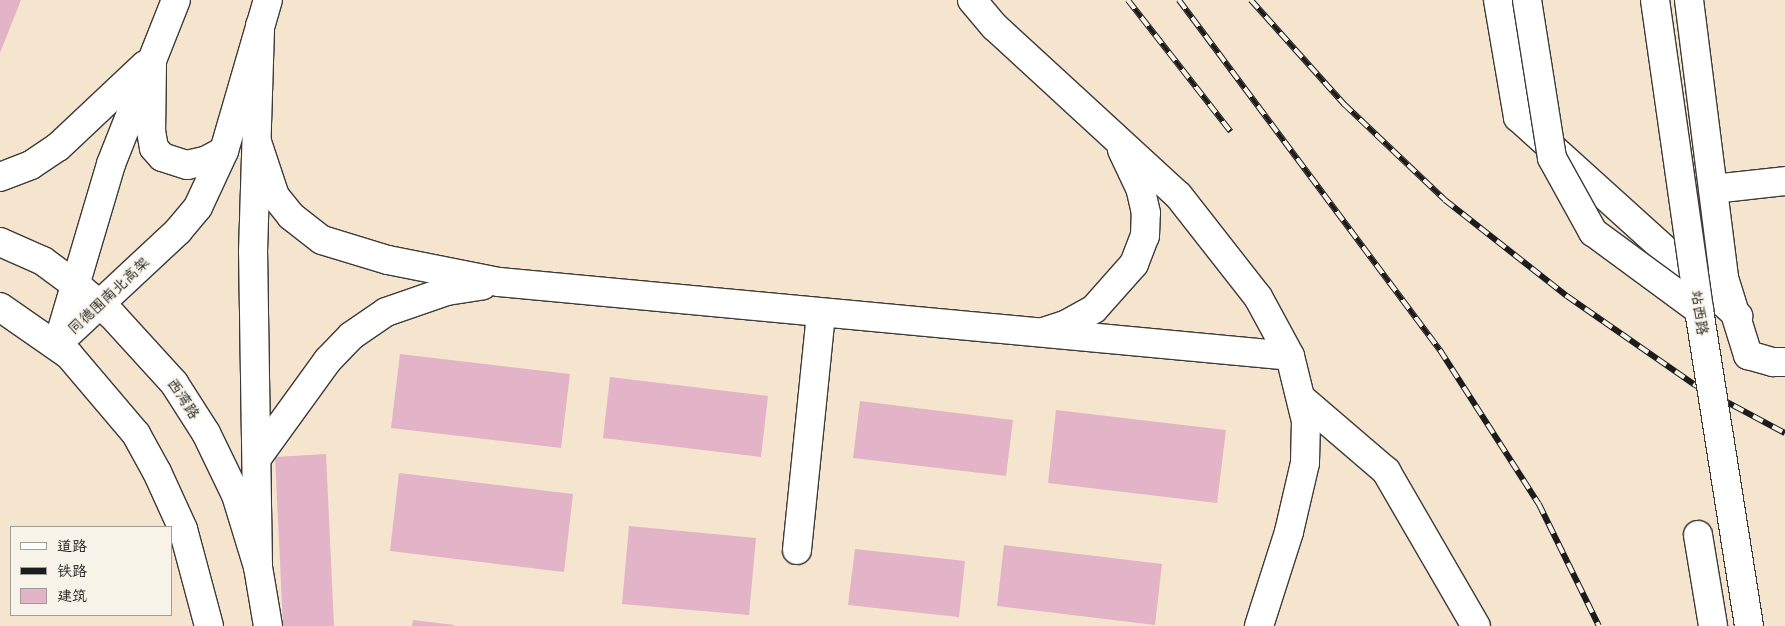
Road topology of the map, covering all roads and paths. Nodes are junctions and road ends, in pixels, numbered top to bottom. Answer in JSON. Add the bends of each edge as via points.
{"nodes":[{"id":1,"x":176,"y":0,"type":"edge"},
{"id":2,"x":972,"y":0,"type":"edge"},
{"id":3,"x":1498,"y":0,"type":"edge"},
{"id":4,"x":1527,"y":0,"type":"edge"},
{"id":5,"x":1655,"y":0,"type":"edge"},
{"id":6,"x":1689,"y":0,"type":"edge"},
{"id":7,"x":264,"y":12,"type":"edge"},
{"id":8,"x":152,"y":59,"type":"junction"},
{"id":9,"x":1115,"y":136,"type":"junction"},
{"id":10,"x":256,"y":140,"type":"junction"},
{"id":11,"x":224,"y":151,"type":"junction"},
{"id":12,"x":0,"y":177,"type":"edge"},
{"id":13,"x":1785,"y":181,"type":"edge"},
{"id":14,"x":1713,"y":189,"type":"junction"},
{"id":15,"x":0,"y":242,"type":"edge"},
{"id":16,"x":500,"y":282,"type":"junction"},
{"id":17,"x":76,"y":285,"type":"junction"},
{"id":18,"x":100,"y":304,"type":"junction"},
{"id":19,"x":0,"y":308,"type":"edge"},
{"id":20,"x":1699,"y":310,"type":"junction"},
{"id":21,"x":821,"y":313,"type":"junction"},
{"id":22,"x":1738,"y":316,"type":"junction"},
{"id":23,"x":1037,"y":334,"type":"junction"},
{"id":24,"x":57,"y":344,"type":"junction"},
{"id":25,"x":1290,"y":356,"type":"junction"},
{"id":26,"x":1785,"y":362,"type":"edge"},
{"id":27,"x":1302,"y":398,"type":"junction"},
{"id":28,"x":258,"y":458,"type":"junction"},
{"id":29,"x":1698,"y":535,"type":"dead end"},
{"id":30,"x":798,"y":550,"type":"dead end"},
{"id":31,"x":258,"y":567,"type":"junction"},
{"id":32,"x":209,"y":626,"type":"edge"},
{"id":33,"x":268,"y":626,"type":"edge"},
{"id":34,"x":1259,"y":626,"type":"edge"},
{"id":35,"x":1476,"y":626,"type":"edge"},
{"id":36,"x":1713,"y":626,"type":"edge"},
{"id":37,"x":1749,"y":626,"type":"edge"}],
"edges":[{"from":1,"to":8,"type":"street","name":"同德围南北高架"},
{"from":2,"to":9,"type":"street","via":[[995,27]]},
{"from":3,"to":22,"type":"street","via":[[1518,117]]},
{"from":4,"to":20,"type":"street","bridge":true,"via":[[1552,158],[1593,232]]},
{"from":5,"to":20,"type":"street","name":"站西路","bridge":true},
{"from":6,"to":14,"type":"street"},
{"from":7,"to":10,"type":"street"},
{"from":7,"to":11,"type":"street","name":"同德围南北高架"},
{"from":8,"to":11,"type":"street","via":[[151,131],[154,148],[162,157],[187,165],[205,161]]},
{"from":8,"to":12,"type":"street","via":[[58,147],[31,165]]},
{"from":8,"to":17,"type":"street","name":"同德围南北高架","via":[[112,164]]},
{"from":9,"to":23,"type":"street","via":[[1140,188],[1146,213],[1145,236],[1134,264],[1094,309],[1067,324]]},
{"from":9,"to":25,"type":"street","via":[[1178,195],[1213,236],[1258,297]]},
{"from":10,"to":16,"type":"street","via":[[275,196],[291,216],[322,240],[388,260]]},
{"from":10,"to":28,"type":"street","via":[[253,252]]},
{"from":11,"to":18,"type":"street","name":"同德围南北高架","via":[[198,207],[178,231]]},
{"from":13,"to":14,"type":"street"},
{"from":14,"to":22,"type":"street","via":[[1724,278]]},
{"from":15,"to":17,"type":"street","name":"西湾路","via":[[43,261]]},
{"from":16,"to":21,"type":"street"},
{"from":16,"to":28,"type":"street","via":[[447,291],[386,312],[351,336],[328,360]]},
{"from":17,"to":18,"type":"street","name":"西湾路"},
{"from":17,"to":24,"type":"street","name":"同德围南北高架"},
{"from":18,"to":24,"type":"street","name":"同德围南北高架"},
{"from":18,"to":31,"type":"street","name":"西湾路","via":[[174,383],[206,433],[236,495]]},
{"from":19,"to":24,"type":"street"},
{"from":20,"to":37,"type":"street","name":"站西路","bridge":true},
{"from":21,"to":23,"type":"street"},
{"from":21,"to":30,"type":"street"},
{"from":22,"to":26,"type":"street","via":[[1748,355]]},
{"from":23,"to":25,"type":"street"},
{"from":24,"to":32,"type":"street","via":[[92,378],[136,434],[157,472],[183,529]]},
{"from":25,"to":27,"type":"street"},
{"from":27,"to":34,"type":"street","via":[[1306,421],[1305,464],[1289,532]]},
{"from":27,"to":35,"type":"street","via":[[1386,471]]},
{"from":28,"to":31,"type":"street"},
{"from":29,"to":36,"type":"street"},
{"from":31,"to":33,"type":"street","name":"西湾路"}]}
